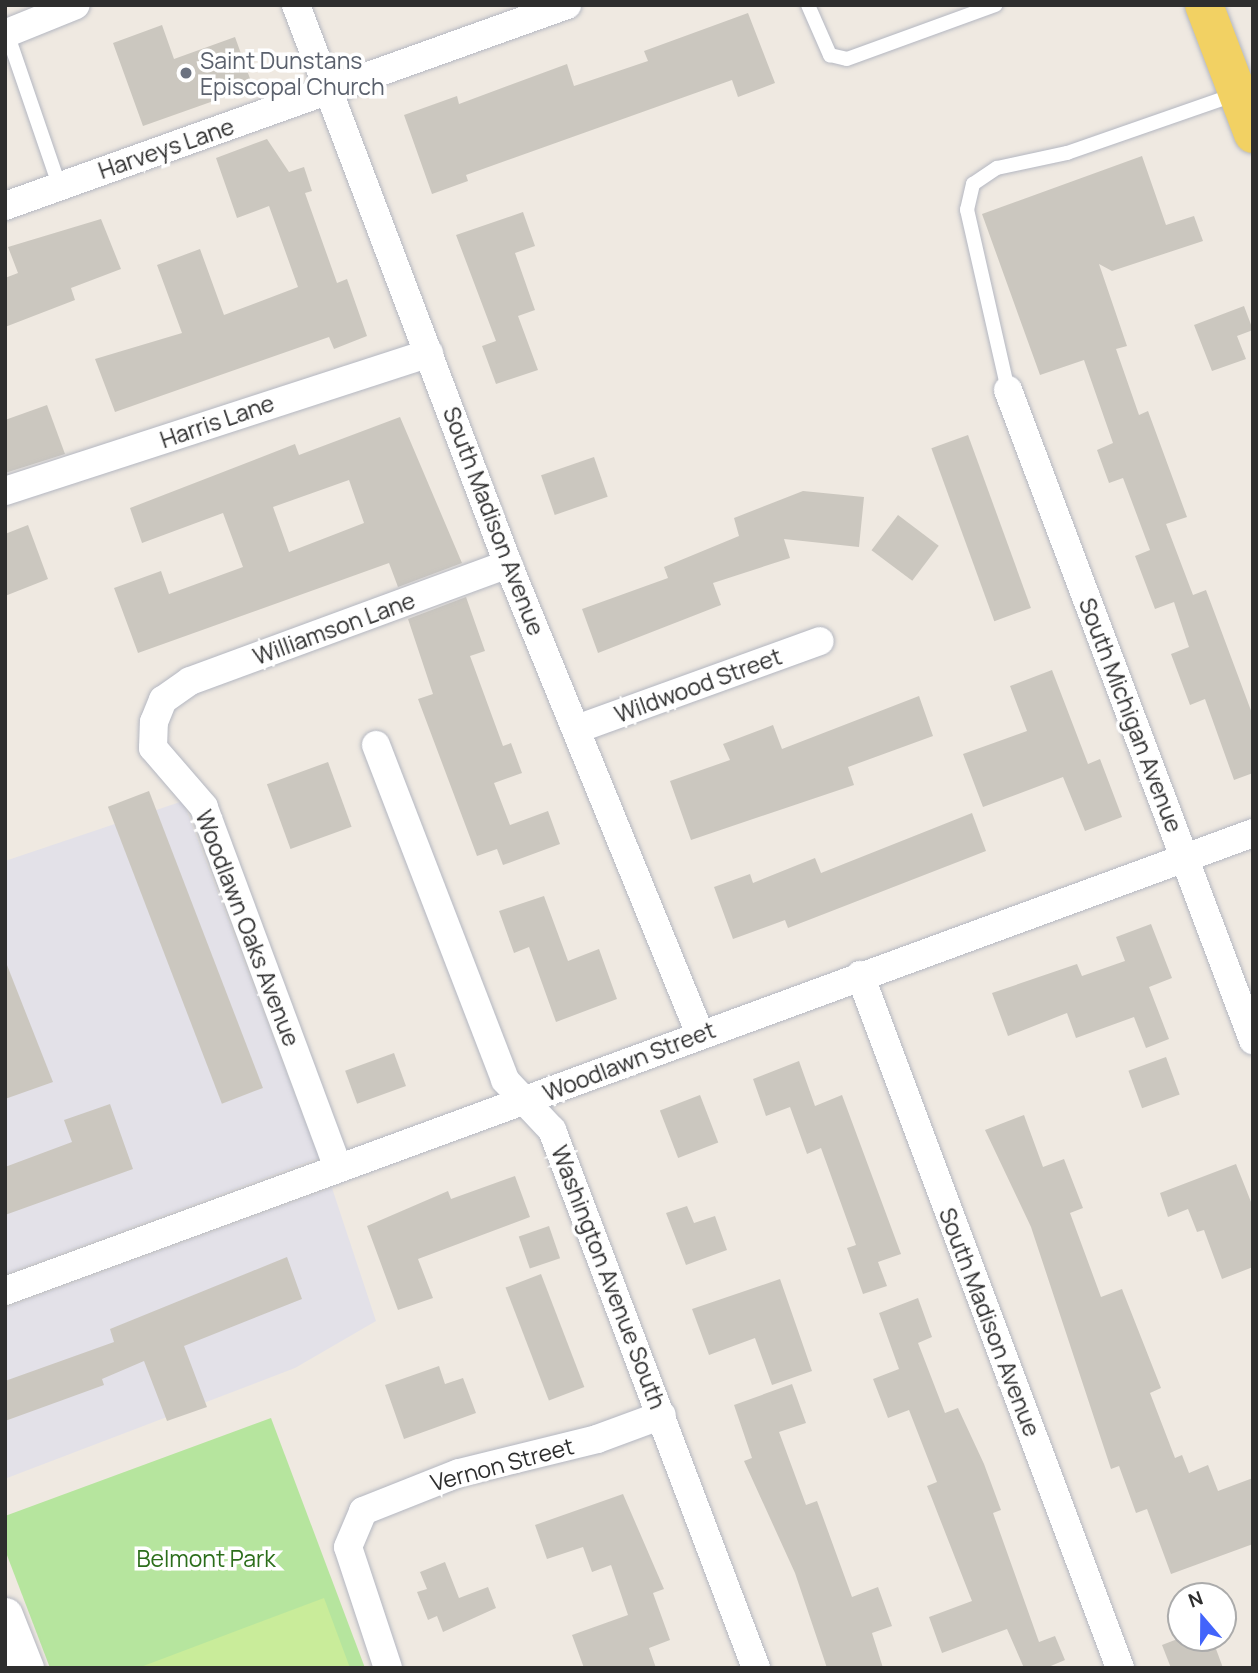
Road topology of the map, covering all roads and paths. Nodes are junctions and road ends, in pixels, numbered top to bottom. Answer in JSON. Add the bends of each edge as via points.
{"nodes":[{"id":1,"x":76,"y":5,"type":"edge"},
{"id":2,"x":296,"y":5,"type":"edge"},
{"id":3,"x":567,"y":5,"type":"edge"},
{"id":4,"x":808,"y":5,"type":"edge"},
{"id":5,"x":995,"y":5,"type":"edge"},
{"id":6,"x":1204,"y":5,"type":"edge"},
{"id":7,"x":7,"y":33,"type":"edge"},
{"id":8,"x":328,"y":92,"type":"junction"},
{"id":9,"x":1238,"y":94,"type":"junction"},
{"id":10,"x":1253,"y":134,"type":"edge"},
{"id":11,"x":59,"y":185,"type":"junction"},
{"id":12,"x":5,"y":206,"type":"edge"},
{"id":13,"x":429,"y":353,"type":"junction"},
{"id":14,"x":1008,"y":390,"type":"joint"},
{"id":15,"x":5,"y":491,"type":"edge"},
{"id":16,"x":508,"y":564,"type":"junction"},
{"id":17,"x":820,"y":641,"type":"dead end"},
{"id":18,"x":163,"y":700,"type":"joint"},
{"id":19,"x":577,"y":729,"type":"junction"},
{"id":20,"x":376,"y":745,"type":"dead end"},
{"id":21,"x":1253,"y":833,"type":"edge"},
{"id":22,"x":1185,"y":858,"type":"junction"},
{"id":23,"x":860,"y":975,"type":"junction"},
{"id":24,"x":700,"y":1034,"type":"junction"},
{"id":25,"x":1253,"y":1040,"type":"edge"},
{"id":26,"x":524,"y":1101,"type":"junction"},
{"id":27,"x":338,"y":1168,"type":"junction"},
{"id":28,"x":5,"y":1291,"type":"edge"},
{"id":29,"x":662,"y":1415,"type":"junction"},
{"id":30,"x":5,"y":1615,"type":"edge"},
{"id":31,"x":26,"y":1668,"type":"edge"},
{"id":32,"x":388,"y":1668,"type":"edge"},
{"id":33,"x":756,"y":1668,"type":"edge"},
{"id":34,"x":1120,"y":1668,"type":"edge"}],
"edges":[{"from":1,"to":7,"type":"street"},
{"from":2,"to":8,"type":"street","name":"South Madison Avenue"},
{"from":3,"to":8,"type":"street","name":"Harveys Lane"},
{"from":4,"to":5,"type":"lane","via":[[830,55],[847,59]]},
{"from":6,"to":9,"type":"main road"},
{"from":7,"to":11,"type":"lane"},
{"from":8,"to":11,"type":"street","name":"Harveys Lane"},
{"from":8,"to":13,"type":"street","name":"South Madison Avenue"},
{"from":9,"to":10,"type":"main road"},
{"from":9,"to":14,"type":"lane","via":[[1067,153],[997,168],[973,184],[969,222]]},
{"from":11,"to":12,"type":"street","name":"Harveys Lane"},
{"from":13,"to":15,"type":"street","name":"Harris Lane"},
{"from":13,"to":16,"type":"street","name":"South Madison Avenue"},
{"from":14,"to":22,"type":"street","name":"South Michigan Avenue"},
{"from":16,"to":18,"type":"street","name":"Williamson Lane","via":[[190,681]]},
{"from":16,"to":19,"type":"street","name":"South Madison Avenue"},
{"from":17,"to":19,"type":"street","name":"Wildwood Street"},
{"from":18,"to":27,"type":"street","name":"Woodlawn Oaks Avenue","via":[[153,748],[204,807]]},
{"from":19,"to":24,"type":"street","name":"South Madison Avenue"},
{"from":20,"to":26,"type":"street","name":"Washington Avenue South","via":[[505,1080]]},
{"from":21,"to":22,"type":"street","name":"Woodlawn Street"},
{"from":22,"to":23,"type":"street","name":"Woodlawn Street"},
{"from":22,"to":25,"type":"street","name":"South Michigan Avenue"},
{"from":23,"to":24,"type":"street","name":"Woodlawn Street"},
{"from":23,"to":34,"type":"street","name":"South Madison Avenue"},
{"from":24,"to":26,"type":"street","name":"Woodlawn Street"},
{"from":26,"to":27,"type":"street","name":"Woodlawn Street"},
{"from":26,"to":29,"type":"street","name":"Washington Avenue South","via":[[552,1130]]},
{"from":27,"to":28,"type":"street","name":"Woodlawn Street"},
{"from":29,"to":32,"type":"street","name":"Vernon Street","via":[[381,1499],[351,1527],[352,1570]]},
{"from":29,"to":33,"type":"street","name":"Washington Avenue South"},
{"from":30,"to":31,"type":"street"}]}
